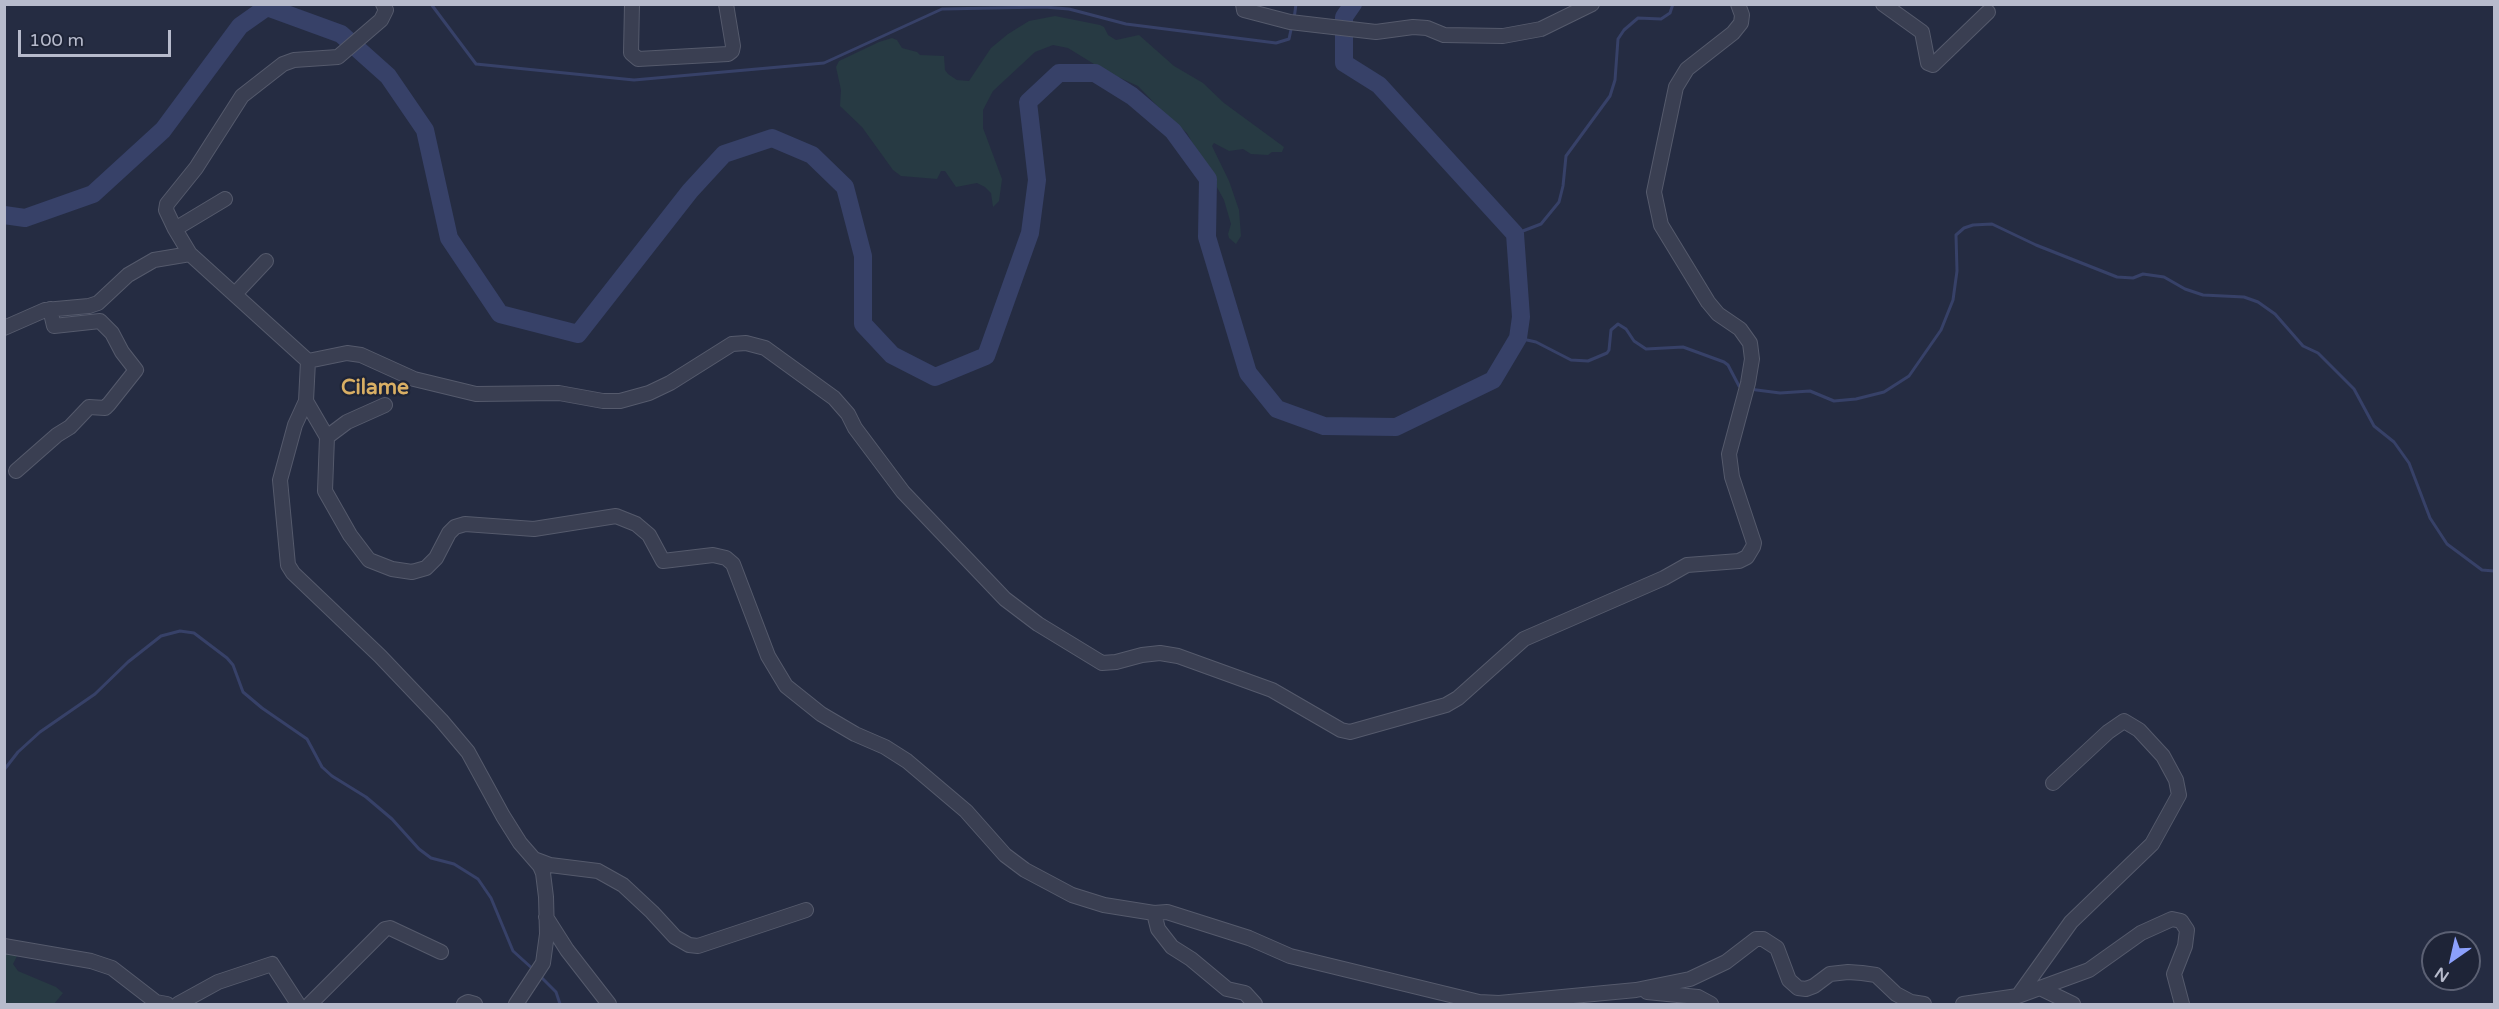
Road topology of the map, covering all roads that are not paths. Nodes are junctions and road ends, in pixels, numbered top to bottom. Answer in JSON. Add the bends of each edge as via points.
{"nodes":[{"id":1,"x":383,"y":4,"type":"edge"},
{"id":2,"x":633,"y":4,"type":"edge"},
{"id":3,"x":726,"y":4,"type":"edge"},
{"id":4,"x":1243,"y":4,"type":"edge"},
{"id":5,"x":1592,"y":4,"type":"edge"},
{"id":6,"x":1738,"y":4,"type":"edge"},
{"id":7,"x":1883,"y":4,"type":"edge"},
{"id":8,"x":1988,"y":12,"type":"dead end"},
{"id":9,"x":225,"y":199,"type":"dead end"},
{"id":10,"x":175,"y":229,"type":"junction"},
{"id":11,"x":190,"y":254,"type":"junction"},
{"id":12,"x":266,"y":261,"type":"dead end"},
{"id":13,"x":235,"y":294,"type":"junction"},
{"id":14,"x":50,"y":309,"type":"junction"},
{"id":15,"x":4,"y":327,"type":"edge"},
{"id":16,"x":308,"y":361,"type":"junction"},
{"id":17,"x":306,"y":401,"type":"junction"},
{"id":18,"x":385,"y":405,"type":"dead end"},
{"id":19,"x":327,"y":436,"type":"junction"},
{"id":20,"x":16,"y":471,"type":"dead end"},
{"id":21,"x":2053,"y":783,"type":"dead end"},
{"id":22,"x":532,"y":858,"type":"junction"},
{"id":23,"x":806,"y":910,"type":"dead end"},
{"id":24,"x":1154,"y":913,"type":"junction"},
{"id":25,"x":546,"y":917,"type":"junction"},
{"id":26,"x":4,"y":946,"type":"edge"},
{"id":27,"x":441,"y":952,"type":"dead end"},
{"id":28,"x":2042,"y":989,"type":"junction"},
{"id":29,"x":1636,"y":990,"type":"junction"},
{"id":30,"x":2018,"y":996,"type":"junction"},
{"id":31,"x":158,"y":1004,"type":"edge"},
{"id":32,"x":178,"y":1005,"type":"edge"},
{"id":33,"x":298,"y":1005,"type":"edge"},
{"id":34,"x":309,"y":1005,"type":"edge"},
{"id":35,"x":464,"y":1005,"type":"edge"},
{"id":36,"x":475,"y":1005,"type":"edge"},
{"id":37,"x":516,"y":1005,"type":"edge"},
{"id":38,"x":609,"y":1005,"type":"edge"},
{"id":39,"x":1255,"y":1005,"type":"edge"},
{"id":40,"x":1711,"y":1005,"type":"edge"},
{"id":41,"x":1924,"y":1005,"type":"edge"},
{"id":42,"x":1963,"y":1005,"type":"edge"},
{"id":43,"x":2073,"y":1005,"type":"edge"},
{"id":44,"x":2182,"y":1005,"type":"edge"}],
"edges":[{"from":1,"to":10,"type":"street","via":[[386,10],[381,20],[338,57],[283,64],[242,96],[196,168],[167,204]]},
{"from":2,"to":3,"type":"street","via":[[631,53],[638,59],[728,54],[733,46]]},
{"from":4,"to":5,"type":"street","via":[[1244,10],[1290,22],[1376,32],[1413,27],[1444,35],[1503,36],[1540,29]]},
{"from":6,"to":16,"type":"street","via":[[1741,23],[1687,69],[1676,87],[1654,192],[1661,225],[1708,302],[1746,336],[1752,353],[1729,454],[1732,477],[1754,543],[1739,561],[1687,565],[1524,639],[1446,705],[1350,732],[1272,690],[1178,656],[1142,655],[1102,663],[1038,624],[1005,599],[916,507],[834,398],[765,348],[732,344],[670,383],[621,401],[559,393],[476,394],[414,379],[361,355],[347,353]]},
{"from":7,"to":8,"type":"street","via":[[1922,32],[1928,63],[1933,65]]},
{"from":9,"to":10,"type":"street"},
{"from":10,"to":11,"type":"street"},
{"from":11,"to":13,"type":"street"},
{"from":11,"to":14,"type":"street","via":[[154,260],[128,275],[98,303]]},
{"from":12,"to":13,"type":"street"},
{"from":13,"to":16,"type":"street"},
{"from":14,"to":15,"type":"street"},
{"from":14,"to":20,"type":"street","via":[[54,326],[100,321],[136,370],[105,408],[89,407]]},
{"from":16,"to":17,"type":"street"},
{"from":17,"to":19,"type":"street"},
{"from":17,"to":22,"type":"street","via":[[280,480],[290,569],[380,656],[468,752],[503,816]]},
{"from":18,"to":19,"type":"street"},
{"from":19,"to":24,"type":"street","via":[[325,491],[363,554],[392,569],[412,572],[426,568],[449,533],[465,524],[534,529],[616,516],[650,535],[663,561],[713,555],[726,558],[733,564],[768,656],[786,686],[821,714],[907,761],[966,811],[1025,870],[1091,902]]},
{"from":21,"to":30,"type":"street","via":[[2124,721],[2139,730],[2163,756],[2179,795],[2152,844],[2071,922]]},
{"from":22,"to":23,"type":"street","via":[[550,865],[598,871],[623,885],[675,937],[689,945],[698,946]]},
{"from":22,"to":25,"type":"street","via":[[543,873]]},
{"from":24,"to":29,"type":"street","via":[[1167,912],[1249,938],[1290,956],[1479,1002]]},
{"from":24,"to":39,"type":"street","via":[[1158,930],[1172,947],[1227,989],[1245,993]]},
{"from":25,"to":37,"type":"street","via":[[543,963]]},
{"from":25,"to":38,"type":"street"},
{"from":26,"to":31,"type":"street","via":[[112,968]]},
{"from":27,"to":34,"type":"street","via":[[385,929]]},
{"from":28,"to":30,"type":"street"},
{"from":28,"to":43,"type":"street"},
{"from":28,"to":44,"type":"street","via":[[2089,970],[2141,933],[2176,919],[2187,930],[2174,974]]},
{"from":29,"to":40,"type":"street","via":[[1698,997]]},
{"from":29,"to":41,"type":"street","via":[[1690,979],[1726,962],[1756,939],[1763,939],[1777,948],[1789,980],[1798,988],[1814,987],[1830,974],[1862,973],[1876,975],[1905,999]]},
{"from":30,"to":42,"type":"street"},
{"from":32,"to":33,"type":"street","via":[[218,982],[272,964]]},
{"from":35,"to":36,"type":"street"}]}
